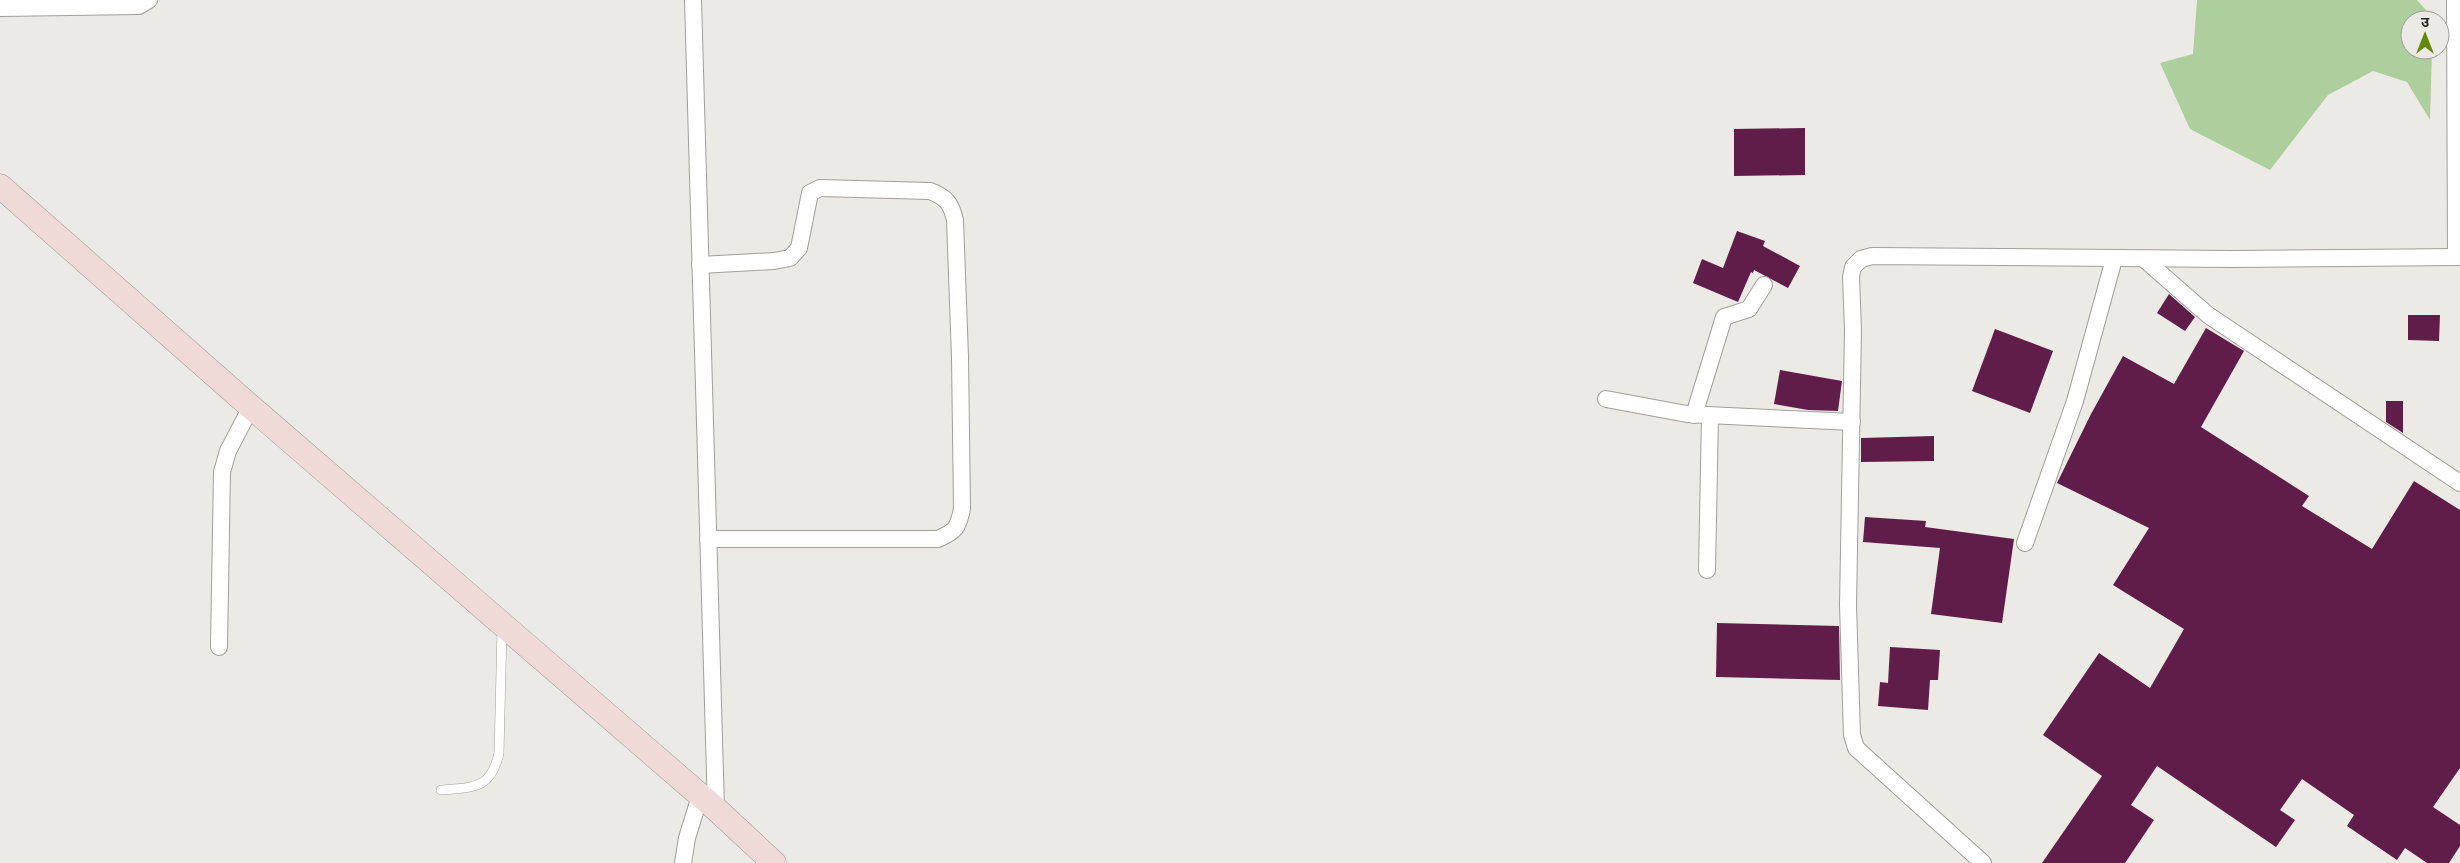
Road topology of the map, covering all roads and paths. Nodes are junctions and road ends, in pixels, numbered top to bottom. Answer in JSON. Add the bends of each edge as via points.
{"nodes":[{"id":1,"x":149,"y":0,"type":"edge"},
{"id":2,"x":693,"y":0,"type":"edge"},
{"id":3,"x":2455,"y":0,"type":"edge"},
{"id":4,"x":0,"y":8,"type":"edge"},
{"id":5,"x":0,"y":186,"type":"edge"},
{"id":6,"x":2458,"y":257,"type":"edge"},
{"id":7,"x":2114,"y":259,"type":"junction"},
{"id":8,"x":2144,"y":259,"type":"junction"},
{"id":9,"x":700,"y":265,"type":"junction"},
{"id":10,"x":1764,"y":285,"type":"dead end"},
{"id":11,"x":1606,"y":398,"type":"dead end"},
{"id":12,"x":251,"y":408,"type":"junction"},
{"id":13,"x":1694,"y":415,"type":"junction"},
{"id":14,"x":1710,"y":416,"type":"junction"},
{"id":15,"x":1852,"y":422,"type":"junction"},
{"id":16,"x":2460,"y":483,"type":"edge"},
{"id":17,"x":708,"y":539,"type":"junction"},
{"id":18,"x":2025,"y":543,"type":"dead end"},
{"id":19,"x":1707,"y":570,"type":"dead end"},
{"id":20,"x":502,"y":624,"type":"junction"},
{"id":21,"x":219,"y":647,"type":"dead end"},
{"id":22,"x":440,"y":790,"type":"dead end"},
{"id":23,"x":708,"y":802,"type":"junction"},
{"id":24,"x":682,"y":863,"type":"edge"},
{"id":25,"x":774,"y":863,"type":"edge"},
{"id":26,"x":1983,"y":863,"type":"edge"}],
"edges":[{"from":1,"to":4,"type":"street","via":[[139,6]]},
{"from":2,"to":9,"type":"street"},
{"from":3,"to":6,"type":"street"},
{"from":5,"to":12,"type":"street"},
{"from":6,"to":8,"type":"street"},
{"from":7,"to":8,"type":"street"},
{"from":7,"to":15,"type":"street","via":[[1872,256],[1861,259],[1851,277],[1854,330]]},
{"from":7,"to":18,"type":"street","via":[[2076,401]]},
{"from":8,"to":16,"type":"street","via":[[2208,315]]},
{"from":9,"to":17,"type":"street"},
{"from":9,"to":17,"type":"street","via":[[790,258],[799,248],[810,194],[820,188],[930,191],[944,196],[952,206],[955,220],[962,509],[958,525],[951,534],[938,539]]},
{"from":10,"to":13,"type":"street","via":[[1749,309],[1724,317]]},
{"from":11,"to":13,"type":"street"},
{"from":12,"to":20,"type":"street"},
{"from":12,"to":21,"type":"street","via":[[228,451],[222,472]]},
{"from":13,"to":14,"type":"street"},
{"from":14,"to":15,"type":"street"},
{"from":14,"to":19,"type":"street"},
{"from":15,"to":26,"type":"street","via":[[1848,605],[1852,735],[1856,748]]},
{"from":17,"to":23,"type":"street"},
{"from":20,"to":22,"type":"lane","via":[[496,767],[489,779],[481,784]]},
{"from":20,"to":23,"type":"street"},
{"from":23,"to":24,"type":"street","via":[[687,838]]},
{"from":23,"to":25,"type":"street"}]}
